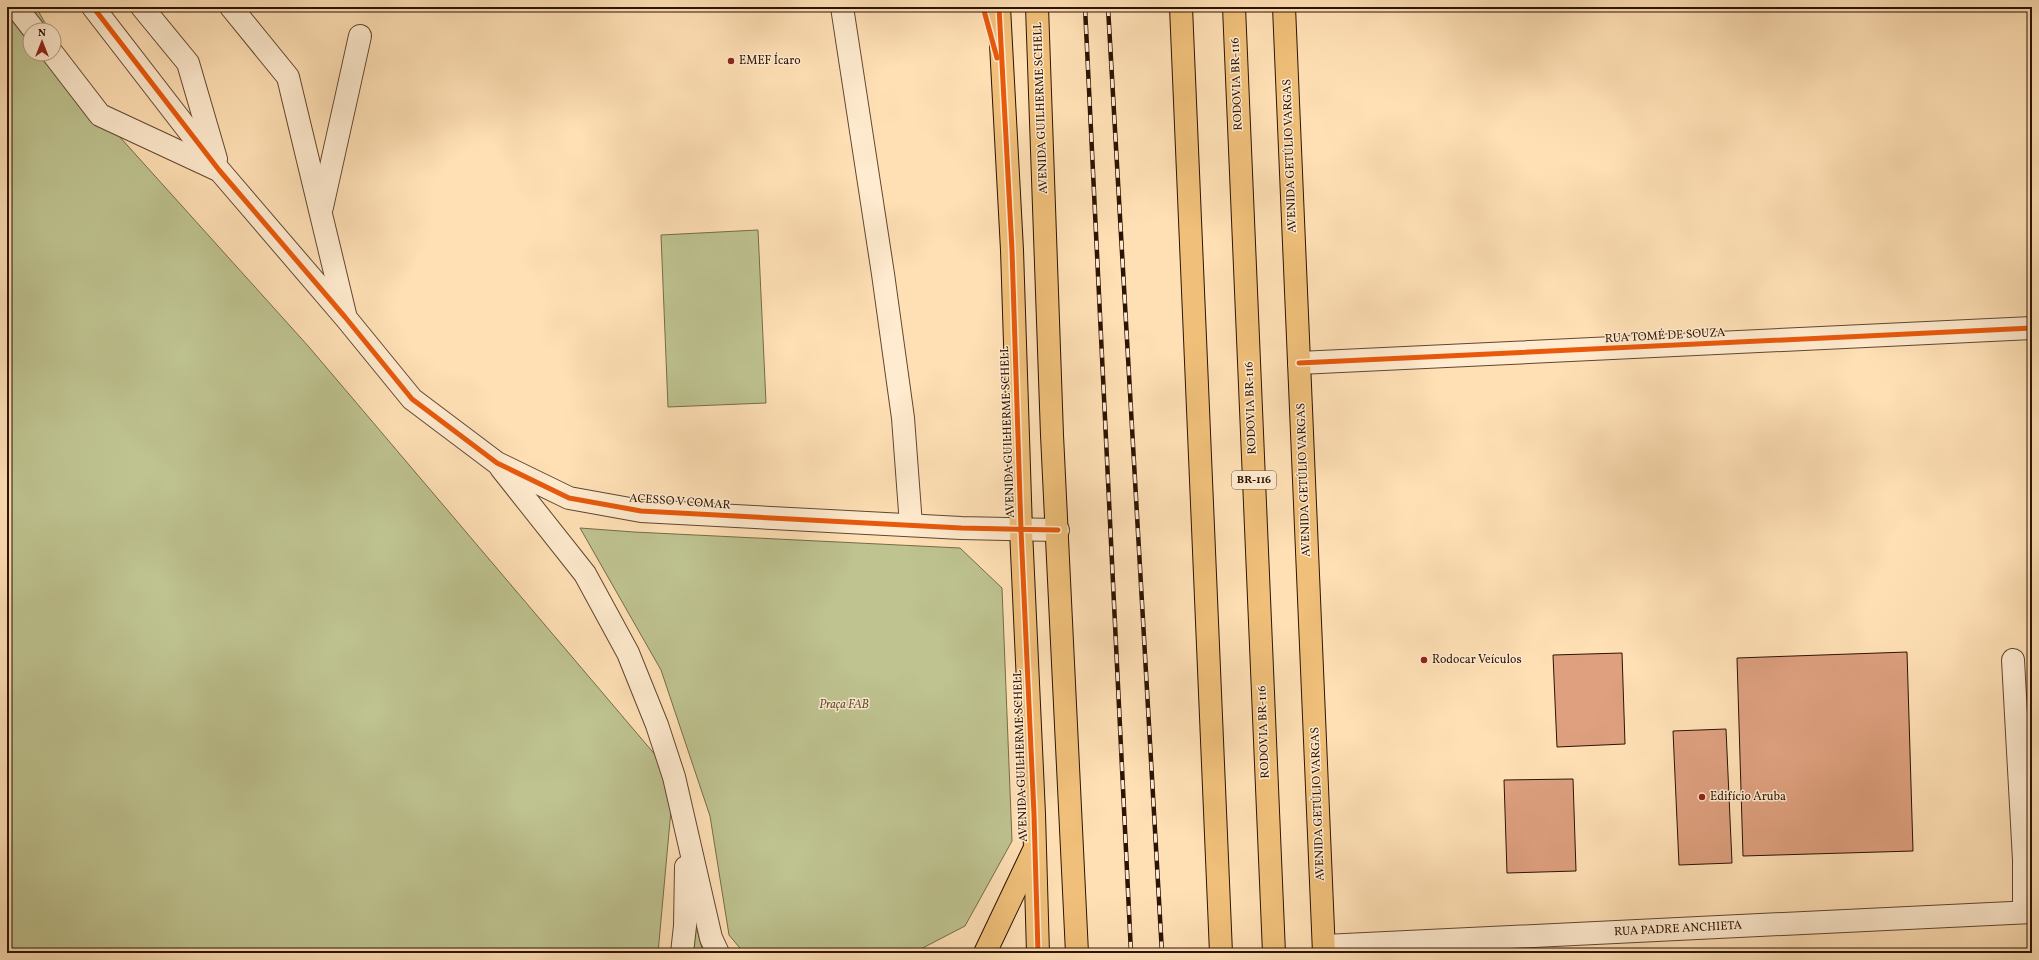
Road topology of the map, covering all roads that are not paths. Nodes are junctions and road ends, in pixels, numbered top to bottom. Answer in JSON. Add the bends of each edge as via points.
{"nodes":[{"id":1,"x":16,"y":7,"type":"edge"},
{"id":2,"x":93,"y":7,"type":"edge"},
{"id":3,"x":142,"y":7,"type":"edge"},
{"id":4,"x":231,"y":7,"type":"edge"},
{"id":5,"x":842,"y":7,"type":"edge"},
{"id":6,"x":983,"y":7,"type":"edge"},
{"id":7,"x":999,"y":7,"type":"edge"},
{"id":8,"x":1037,"y":7,"type":"edge"},
{"id":9,"x":1181,"y":7,"type":"edge"},
{"id":10,"x":1234,"y":7,"type":"edge"},
{"id":11,"x":1284,"y":7,"type":"edge"},
{"id":12,"x":28,"y":22,"type":"edge"},
{"id":13,"x":360,"y":36,"type":"dead end"},
{"id":14,"x":59,"y":62,"type":"edge"},
{"id":15,"x":1002,"y":75,"type":"junction"},
{"id":16,"x":219,"y":170,"type":"junction"},
{"id":17,"x":320,"y":212,"type":"junction"},
{"id":18,"x":345,"y":317,"type":"junction"},
{"id":19,"x":2032,"y":328,"type":"edge"},
{"id":20,"x":1299,"y":363,"type":"junction"},
{"id":21,"x":497,"y":463,"type":"junction"},
{"id":22,"x":912,"y":525,"type":"junction"},
{"id":23,"x":1021,"y":530,"type":"junction"},
{"id":24,"x":1058,"y":530,"type":"junction"},
{"id":25,"x":2013,"y":660,"type":"dead end"},
{"id":26,"x":686,"y":837,"type":"junction"},
{"id":27,"x":1034,"y":849,"type":"junction"},
{"id":28,"x":2028,"y":912,"type":"edge"},
{"id":29,"x":1324,"y":949,"type":"edge"},
{"id":30,"x":682,"y":953,"type":"edge"},
{"id":31,"x":718,"y":953,"type":"edge"},
{"id":32,"x":985,"y":953,"type":"edge"},
{"id":33,"x":1038,"y":953,"type":"edge"},
{"id":34,"x":1077,"y":953,"type":"edge"},
{"id":35,"x":1221,"y":953,"type":"edge"},
{"id":36,"x":1274,"y":953,"type":"edge"}],
"edges":[{"from":1,"to":12,"type":"street"},
{"from":2,"to":16,"type":"street","name":"ACESSO V COMAR"},
{"from":3,"to":16,"type":"street","via":[[188,63]]},
{"from":4,"to":17,"type":"street","via":[[288,77]]},
{"from":5,"to":22,"type":"street","via":[[902,411]]},
{"from":6,"to":15,"type":"main road"},
{"from":7,"to":15,"type":"main road","name":"AVENIDA GUILHERME SCHELL"},
{"from":8,"to":24,"type":"main road","name":"AVENIDA GUILHERME SCHELL","via":[[1052,435]]},
{"from":9,"to":35,"type":"main road"},
{"from":10,"to":36,"type":"main road","name":"RODOVIA BR-116","number":"BR-116"},
{"from":11,"to":20,"type":"main road","name":"AVENIDA GETÚLIO VARGAS"},
{"from":13,"to":17,"type":"street"},
{"from":14,"to":16,"type":"street","via":[[100,115]]},
{"from":15,"to":23,"type":"main road","name":"AVENIDA GUILHERME SCHELL","via":[[1012,250]]},
{"from":16,"to":18,"type":"street","name":"ACESSO V COMAR"},
{"from":17,"to":18,"type":"street"},
{"from":18,"to":21,"type":"street","name":"ACESSO V COMAR","via":[[412,399]]},
{"from":19,"to":20,"type":"street","name":"RUA TOMÉ DE SOUZA"},
{"from":20,"to":29,"type":"main road","name":"AVENIDA GETÚLIO VARGAS"},
{"from":21,"to":22,"type":"street","name":"ACESSO V COMAR","via":[[569,498],[641,511]]},
{"from":21,"to":26,"type":"street","name":"ACESSO V COMAR","via":[[585,574],[628,653],[657,725],[674,777]]},
{"from":22,"to":23,"type":"street","name":"ACESSO V COMAR"},
{"from":23,"to":24,"type":"street","name":"ACESSO V COMAR"},
{"from":23,"to":27,"type":"main road","name":"AVENIDA GUILHERME SCHELL"},
{"from":24,"to":34,"type":"main road","name":"AVENIDA GUILHERME SCHELL"},
{"from":25,"to":28,"type":"street"},
{"from":26,"to":30,"type":"street","name":"ACESSO V COMAR","via":[[685,926]]},
{"from":26,"to":31,"type":"street","name":"ACESSO V COMAR","via":[[711,938]]},
{"from":27,"to":32,"type":"main road"},
{"from":27,"to":33,"type":"main road","name":"AVENIDA GUILHERME SCHELL"},
{"from":28,"to":29,"type":"street","name":"RUA PADRE ANCHIETA"}]}
